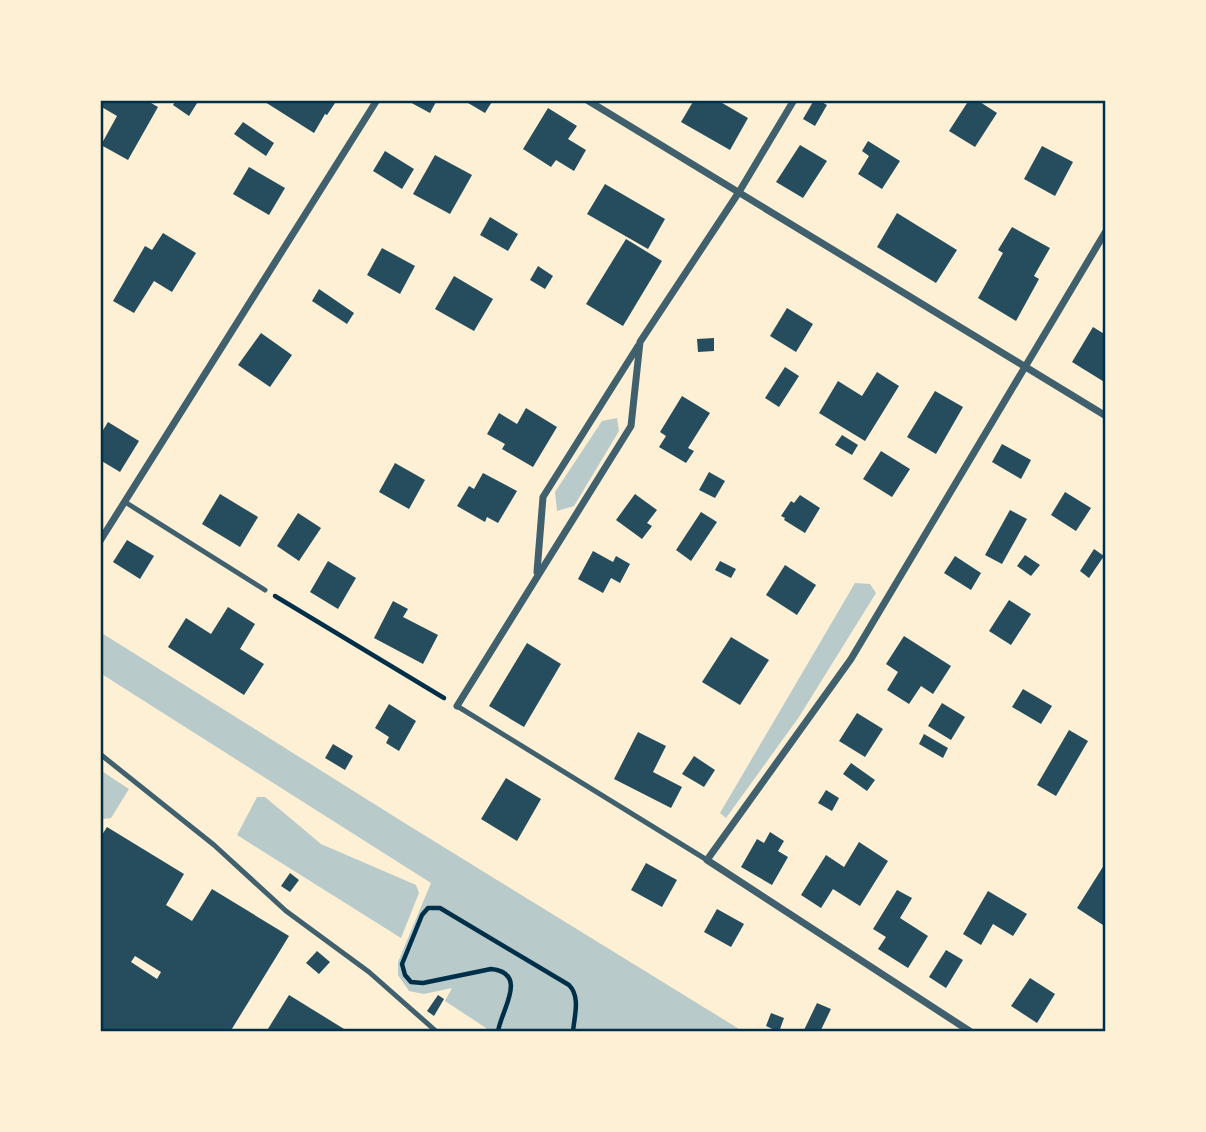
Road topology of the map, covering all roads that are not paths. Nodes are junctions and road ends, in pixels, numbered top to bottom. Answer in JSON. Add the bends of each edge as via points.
{"nodes":[{"id":1,"x":377,"y":100,"type":"edge"},
{"id":2,"x":587,"y":100,"type":"edge"},
{"id":3,"x":794,"y":100,"type":"edge"},
{"id":4,"x":738,"y":192,"type":"junction"},
{"id":5,"x":1106,"y":231,"type":"edge"},
{"id":6,"x":640,"y":342,"type":"junction"},
{"id":7,"x":1025,"y":367,"type":"junction"},
{"id":8,"x":1106,"y":416,"type":"edge"},
{"id":9,"x":125,"y":502,"type":"junction"},
{"id":10,"x":100,"y":541,"type":"edge"},
{"id":11,"x":537,"y":577,"type":"junction"},
{"id":12,"x":265,"y":590,"type":"road end"},
{"id":13,"x":457,"y":706,"type":"joint"},
{"id":14,"x":100,"y":754,"type":"edge"},
{"id":15,"x":707,"y":860,"type":"junction"},
{"id":16,"x":437,"y":1032,"type":"edge"},
{"id":17,"x":971,"y":1032,"type":"edge"}],
"edges":[{"from":1,"to":9,"type":"street"},
{"from":2,"to":4,"type":"street"},
{"from":3,"to":4,"type":"street"},
{"from":4,"to":6,"type":"street"},
{"from":4,"to":7,"type":"street"},
{"from":5,"to":7,"type":"street"},
{"from":6,"to":11,"type":"street","via":[[631,426]]},
{"from":6,"to":11,"type":"street","via":[[543,497]]},
{"from":7,"to":8,"type":"street"},
{"from":7,"to":15,"type":"street","via":[[851,659]]},
{"from":9,"to":10,"type":"street"},
{"from":9,"to":12,"type":"lane"},
{"from":11,"to":13,"type":"street"},
{"from":13,"to":15,"type":"lane"},
{"from":14,"to":16,"type":"lane"},
{"from":15,"to":17,"type":"street"}]}
